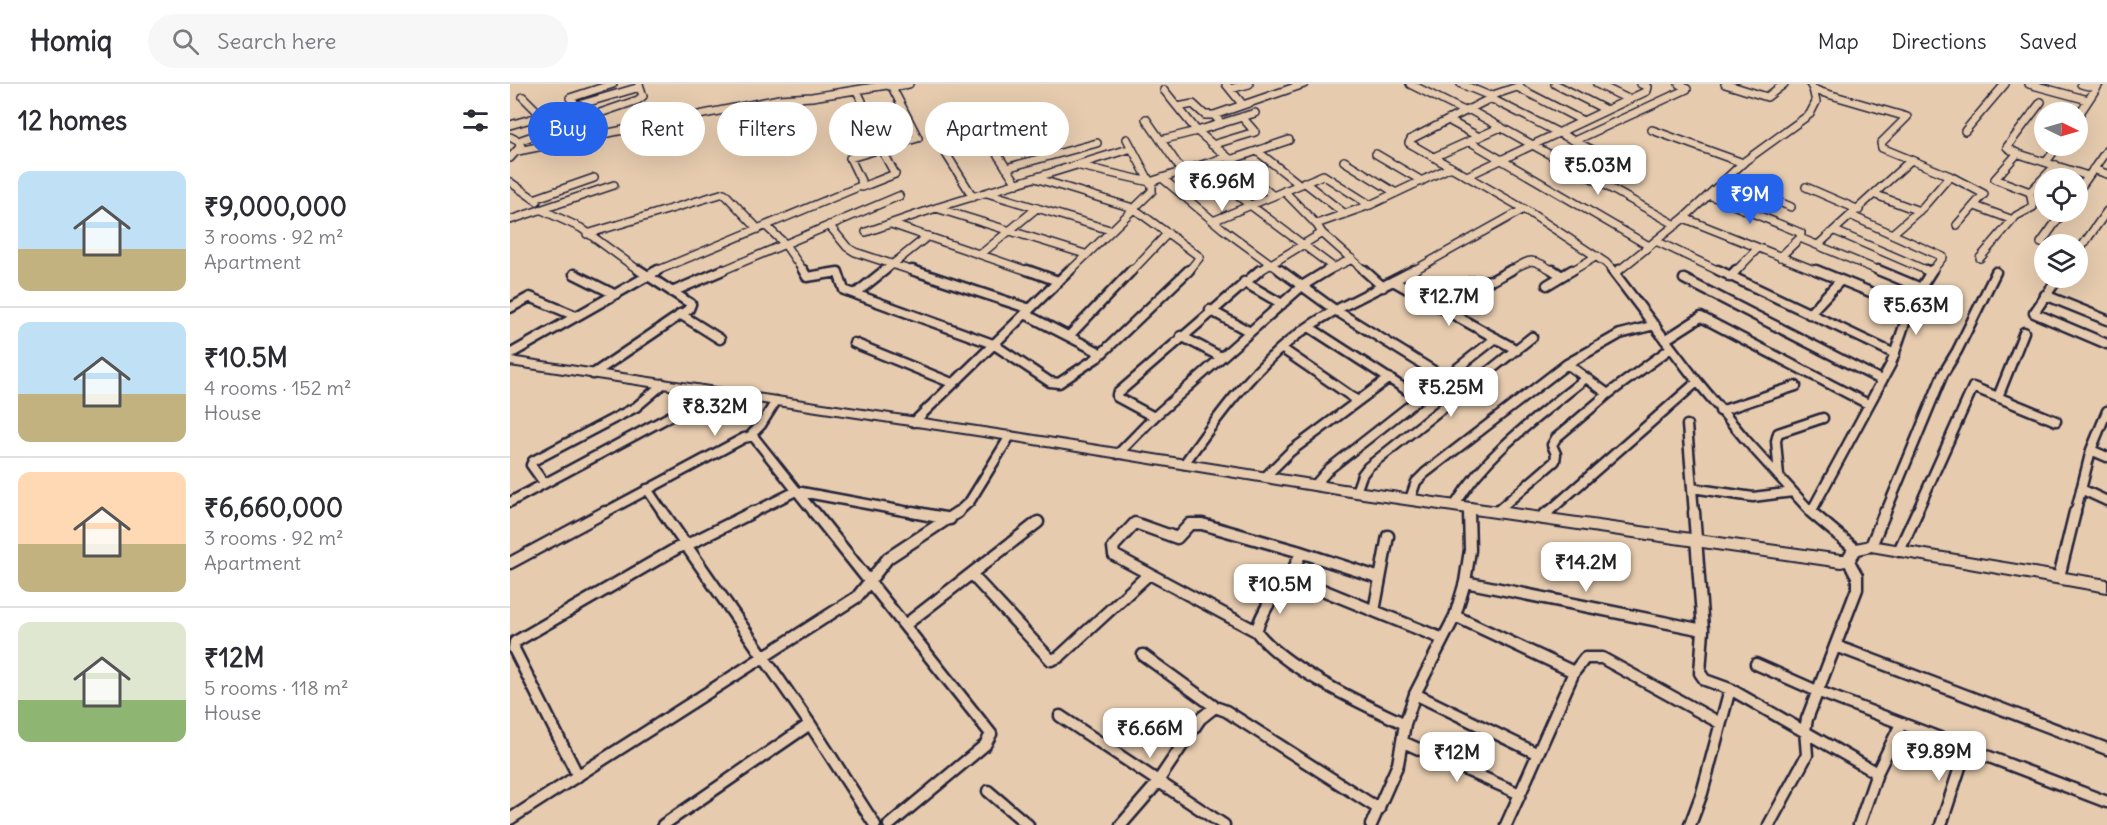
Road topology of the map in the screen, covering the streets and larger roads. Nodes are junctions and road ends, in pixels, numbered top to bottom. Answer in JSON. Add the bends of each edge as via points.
{"nodes":[{"id":1,"x":613,"y":84,"type":"edge"},
{"id":2,"x":909,"y":84,"type":"edge"},
{"id":3,"x":1249,"y":84,"type":"edge"},
{"id":4,"x":1304,"y":84,"type":"edge"},
{"id":5,"x":1410,"y":84,"type":"edge"},
{"id":6,"x":1461,"y":84,"type":"edge"},
{"id":7,"x":1555,"y":84,"type":"edge"},
{"id":8,"x":1596,"y":84,"type":"edge"},
{"id":9,"x":1641,"y":84,"type":"edge"},
{"id":10,"x":1679,"y":84,"type":"edge"},
{"id":11,"x":1725,"y":84,"type":"edge"},
{"id":12,"x":1784,"y":84,"type":"edge"},
{"id":13,"x":2005,"y":84,"type":"edge"},
{"id":14,"x":2030,"y":84,"type":"edge"},
{"id":15,"x":2081,"y":84,"type":"edge"},
{"id":16,"x":1810,"y":85,"type":"edge"},
{"id":17,"x":640,"y":86,"type":"edge"},
{"id":18,"x":889,"y":86,"type":"edge"},
{"id":19,"x":1228,"y":86,"type":"edge"},
{"id":20,"x":1520,"y":86,"type":"edge"},
{"id":21,"x":2097,"y":86,"type":"edge"},
{"id":22,"x":1164,"y":90,"type":"dead end"},
{"id":23,"x":857,"y":91,"type":"junction"},
{"id":24,"x":522,"y":98,"type":"dead end"},
{"id":25,"x":1491,"y":98,"type":"junction"},
{"id":26,"x":1628,"y":99,"type":"junction"},
{"id":27,"x":2088,"y":100,"type":"joint"},
{"id":28,"x":574,"y":102,"type":"edge"},
{"id":29,"x":590,"y":102,"type":"edge"},
{"id":30,"x":862,"y":102,"type":"edge"},
{"id":31,"x":898,"y":102,"type":"edge"},
{"id":32,"x":528,"y":103,"type":"edge"},
{"id":33,"x":1243,"y":105,"type":"junction"},
{"id":34,"x":1178,"y":107,"type":"junction"},
{"id":35,"x":1466,"y":110,"type":"junction"},
{"id":36,"x":1606,"y":110,"type":"junction"},
{"id":37,"x":2034,"y":111,"type":"edge"},
{"id":38,"x":1255,"y":113,"type":"dead end"},
{"id":39,"x":1214,"y":115,"type":"junction"},
{"id":40,"x":1242,"y":117,"type":"junction"},
{"id":41,"x":1146,"y":119,"type":"dead end"},
{"id":42,"x":528,"y":120,"type":"edge"},
{"id":43,"x":1448,"y":120,"type":"junction"},
{"id":44,"x":1583,"y":121,"type":"junction"},
{"id":45,"x":1221,"y":123,"type":"junction"},
{"id":46,"x":510,"y":125,"type":"edge"},
{"id":47,"x":1501,"y":127,"type":"junction"},
{"id":48,"x":913,"y":129,"type":"edge"},
{"id":49,"x":1652,"y":130,"type":"dead end"},
{"id":50,"x":1197,"y":131,"type":"junction"},
{"id":51,"x":1965,"y":131,"type":"dead end"},
{"id":52,"x":1558,"y":133,"type":"junction"},
{"id":53,"x":510,"y":137,"type":"edge"},
{"id":54,"x":1479,"y":137,"type":"junction"},
{"id":55,"x":913,"y":139,"type":"edge"},
{"id":56,"x":1127,"y":139,"type":"dead end"},
{"id":57,"x":1161,"y":140,"type":"junction"},
{"id":58,"x":1289,"y":140,"type":"dead end"},
{"id":59,"x":518,"y":141,"type":"junction"},
{"id":60,"x":1469,"y":141,"type":"junction"},
{"id":61,"x":1574,"y":141,"type":"junction"},
{"id":62,"x":1096,"y":143,"type":"dead end"},
{"id":63,"x":1212,"y":145,"type":"junction"},
{"id":64,"x":1533,"y":145,"type":"junction"},
{"id":65,"x":1132,"y":148,"type":"junction"},
{"id":66,"x":2107,"y":150,"type":"edge"},
{"id":67,"x":518,"y":151,"type":"junction"},
{"id":68,"x":1257,"y":151,"type":"junction"},
{"id":69,"x":2018,"y":153,"type":"junction"},
{"id":70,"x":1376,"y":154,"type":"dead end"},
{"id":71,"x":858,"y":156,"type":"edge"},
{"id":72,"x":884,"y":156,"type":"edge"},
{"id":73,"x":2050,"y":156,"type":"edge"},
{"id":74,"x":510,"y":158,"type":"edge"},
{"id":75,"x":1228,"y":158,"type":"junction"},
{"id":76,"x":1434,"y":158,"type":"junction"},
{"id":77,"x":1501,"y":160,"type":"junction"},
{"id":78,"x":1911,"y":160,"type":"junction"},
{"id":79,"x":1344,"y":161,"type":"dead end"},
{"id":80,"x":2046,"y":162,"type":"junction"},
{"id":81,"x":1743,"y":163,"type":"junction"},
{"id":82,"x":1078,"y":165,"type":"junction"},
{"id":83,"x":2056,"y":165,"type":"junction"},
{"id":84,"x":1198,"y":166,"type":"junction"},
{"id":85,"x":1450,"y":167,"type":"junction"},
{"id":86,"x":1006,"y":168,"type":"junction"},
{"id":87,"x":2065,"y":168,"type":"edge"},
{"id":88,"x":2093,"y":169,"type":"junction"},
{"id":89,"x":1182,"y":171,"type":"junction"},
{"id":90,"x":2107,"y":174,"type":"edge"},
{"id":91,"x":1467,"y":176,"type":"junction"},
{"id":92,"x":1950,"y":176,"type":"junction"},
{"id":93,"x":2088,"y":176,"type":"edge"},
{"id":94,"x":1589,"y":177,"type":"junction"},
{"id":95,"x":594,"y":178,"type":"dead end"},
{"id":96,"x":1035,"y":178,"type":"junction"},
{"id":97,"x":1162,"y":178,"type":"junction"},
{"id":98,"x":1726,"y":179,"type":"junction"},
{"id":99,"x":1422,"y":181,"type":"junction"},
{"id":100,"x":510,"y":182,"type":"edge"},
{"id":101,"x":1150,"y":182,"type":"junction"},
{"id":102,"x":1302,"y":183,"type":"junction"},
{"id":103,"x":1017,"y":184,"type":"junction"},
{"id":104,"x":614,"y":185,"type":"dead end"},
{"id":105,"x":862,"y":187,"type":"junction"},
{"id":106,"x":1806,"y":187,"type":"dead end"},
{"id":107,"x":1284,"y":190,"type":"junction"},
{"id":108,"x":2030,"y":192,"type":"junction"},
{"id":109,"x":987,"y":193,"type":"junction"},
{"id":110,"x":1396,"y":193,"type":"junction"},
{"id":111,"x":1272,"y":195,"type":"junction"},
{"id":112,"x":1709,"y":195,"type":"junction"},
{"id":113,"x":1876,"y":195,"type":"junction"},
{"id":114,"x":899,"y":196,"type":"dead end"},
{"id":115,"x":973,"y":197,"type":"junction"},
{"id":116,"x":534,"y":199,"type":"junction"},
{"id":117,"x":1370,"y":205,"type":"junction"},
{"id":118,"x":1248,"y":206,"type":"junction"},
{"id":119,"x":1975,"y":206,"type":"junction"},
{"id":120,"x":1791,"y":207,"type":"dead end"},
{"id":121,"x":544,"y":208,"type":"junction"},
{"id":122,"x":936,"y":208,"type":"junction"},
{"id":123,"x":1037,"y":208,"type":"junction"},
{"id":124,"x":1133,"y":208,"type":"junction"},
{"id":125,"x":1524,"y":209,"type":"junction"},
{"id":126,"x":1859,"y":210,"type":"junction"},
{"id":127,"x":1918,"y":211,"type":"junction"},
{"id":128,"x":2107,"y":211,"type":"edge"},
{"id":129,"x":1345,"y":214,"type":"junction"},
{"id":130,"x":1852,"y":216,"type":"junction"},
{"id":131,"x":1684,"y":218,"type":"junction"},
{"id":132,"x":510,"y":220,"type":"edge"},
{"id":133,"x":2013,"y":220,"type":"junction"},
{"id":134,"x":1213,"y":221,"type":"junction"},
{"id":135,"x":891,"y":224,"type":"junction"},
{"id":136,"x":829,"y":225,"type":"junction"},
{"id":137,"x":1317,"y":225,"type":"junction"},
{"id":138,"x":1676,"y":225,"type":"junction"},
{"id":139,"x":1957,"y":225,"type":"dead end"},
{"id":140,"x":762,"y":227,"type":"junction"},
{"id":141,"x":1110,"y":230,"type":"junction"},
{"id":142,"x":1010,"y":231,"type":"junction"},
{"id":143,"x":1834,"y":231,"type":"junction"},
{"id":144,"x":866,"y":232,"type":"dead end"},
{"id":145,"x":1168,"y":233,"type":"junction"},
{"id":146,"x":1322,"y":233,"type":"junction"},
{"id":147,"x":587,"y":234,"type":"junction"},
{"id":148,"x":1892,"y":234,"type":"junction"},
{"id":149,"x":928,"y":236,"type":"junction"},
{"id":150,"x":1800,"y":238,"type":"junction"},
{"id":151,"x":2088,"y":238,"type":"edge"},
{"id":152,"x":784,"y":243,"type":"junction"},
{"id":153,"x":1303,"y":243,"type":"junction"},
{"id":154,"x":1653,"y":243,"type":"junction"},
{"id":155,"x":1818,"y":245,"type":"junction"},
{"id":156,"x":1758,"y":248,"type":"junction"},
{"id":157,"x":981,"y":254,"type":"junction"},
{"id":158,"x":1086,"y":254,"type":"junction"},
{"id":159,"x":1597,"y":256,"type":"junction"},
{"id":160,"x":1780,"y":256,"type":"junction"},
{"id":161,"x":1980,"y":258,"type":"dead end"},
{"id":162,"x":1352,"y":259,"type":"junction"},
{"id":163,"x":1271,"y":262,"type":"junction"},
{"id":164,"x":892,"y":265,"type":"junction"},
{"id":165,"x":1333,"y":267,"type":"junction"},
{"id":166,"x":1930,"y":272,"type":"junction"},
{"id":167,"x":1996,"y":272,"type":"dead end"},
{"id":168,"x":1616,"y":273,"type":"junction"},
{"id":169,"x":574,"y":274,"type":"dead end"},
{"id":170,"x":645,"y":276,"type":"junction"},
{"id":171,"x":1562,"y":276,"type":"junction"},
{"id":172,"x":1730,"y":277,"type":"junction"},
{"id":173,"x":1684,"y":279,"type":"dead end"},
{"id":174,"x":1058,"y":281,"type":"junction"},
{"id":175,"x":1393,"y":281,"type":"junction"},
{"id":176,"x":1244,"y":282,"type":"junction"},
{"id":177,"x":1839,"y":282,"type":"junction"},
{"id":178,"x":1547,"y":285,"type":"dead end"},
{"id":179,"x":1302,"y":286,"type":"junction"},
{"id":180,"x":1383,"y":287,"type":"junction"},
{"id":181,"x":1921,"y":288,"type":"junction"},
{"id":182,"x":2050,"y":288,"type":"edge"},
{"id":183,"x":672,"y":292,"type":"junction"},
{"id":184,"x":614,"y":294,"type":"junction"},
{"id":185,"x":855,"y":294,"type":"junction"},
{"id":186,"x":2045,"y":295,"type":"junction"},
{"id":187,"x":1282,"y":304,"type":"junction"},
{"id":188,"x":1435,"y":304,"type":"junction"},
{"id":189,"x":510,"y":308,"type":"edge"},
{"id":190,"x":1910,"y":308,"type":"junction"},
{"id":191,"x":1210,"y":310,"type":"junction"},
{"id":192,"x":1335,"y":310,"type":"junction"},
{"id":193,"x":1028,"y":312,"type":"junction"},
{"id":194,"x":680,"y":314,"type":"junction"},
{"id":195,"x":1809,"y":314,"type":"junction"},
{"id":196,"x":576,"y":316,"type":"junction"},
{"id":197,"x":2107,"y":320,"type":"edge"},
{"id":198,"x":1655,"y":325,"type":"junction"},
{"id":199,"x":1309,"y":327,"type":"junction"},
{"id":200,"x":1250,"y":332,"type":"junction"},
{"id":201,"x":2024,"y":332,"type":"dead end"},
{"id":202,"x":1069,"y":336,"type":"junction"},
{"id":203,"x":1181,"y":336,"type":"junction"},
{"id":204,"x":1532,"y":337,"type":"dead end"},
{"id":205,"x":1496,"y":338,"type":"junction"},
{"id":206,"x":720,"y":339,"type":"dead end"},
{"id":207,"x":854,"y":343,"type":"dead end"},
{"id":208,"x":993,"y":344,"type":"junction"},
{"id":209,"x":1668,"y":344,"type":"junction"},
{"id":210,"x":2107,"y":344,"type":"edge"},
{"id":211,"x":1281,"y":348,"type":"junction"},
{"id":212,"x":1517,"y":350,"type":"junction"},
{"id":213,"x":510,"y":354,"type":"edge"},
{"id":214,"x":1895,"y":354,"type":"junction"},
{"id":215,"x":1098,"y":357,"type":"junction"},
{"id":216,"x":1221,"y":357,"type":"junction"},
{"id":217,"x":510,"y":361,"type":"edge"},
{"id":218,"x":1567,"y":364,"type":"junction"},
{"id":219,"x":593,"y":374,"type":"junction"},
{"id":220,"x":1389,"y":378,"type":"junction"},
{"id":221,"x":1445,"y":378,"type":"junction"},
{"id":222,"x":1586,"y":378,"type":"junction"},
{"id":223,"x":1881,"y":380,"type":"junction"},
{"id":224,"x":1698,"y":382,"type":"junction"},
{"id":225,"x":952,"y":383,"type":"junction"},
{"id":226,"x":663,"y":384,"type":"junction"},
{"id":227,"x":1796,"y":386,"type":"dead end"},
{"id":228,"x":699,"y":390,"type":"junction"},
{"id":229,"x":1608,"y":394,"type":"junction"},
{"id":230,"x":1998,"y":397,"type":"junction"},
{"id":231,"x":1419,"y":398,"type":"junction"},
{"id":232,"x":776,"y":401,"type":"junction"},
{"id":233,"x":1358,"y":401,"type":"junction"},
{"id":234,"x":1868,"y":404,"type":"junction"},
{"id":235,"x":1720,"y":411,"type":"junction"},
{"id":236,"x":2107,"y":414,"type":"edge"},
{"id":237,"x":1154,"y":417,"type":"junction"},
{"id":238,"x":1823,"y":418,"type":"dead end"},
{"id":239,"x":2056,"y":421,"type":"dead end"},
{"id":240,"x":914,"y":422,"type":"junction"},
{"id":241,"x":1687,"y":425,"type":"dead end"},
{"id":242,"x":752,"y":435,"type":"junction"},
{"id":243,"x":1010,"y":436,"type":"junction"},
{"id":244,"x":2091,"y":450,"type":"junction"},
{"id":245,"x":1118,"y":454,"type":"junction"},
{"id":246,"x":2107,"y":457,"type":"edge"},
{"id":247,"x":1185,"y":464,"type":"junction"},
{"id":248,"x":1779,"y":476,"type":"junction"},
{"id":249,"x":1265,"y":477,"type":"junction"},
{"id":250,"x":544,"y":483,"type":"junction"},
{"id":251,"x":1315,"y":485,"type":"junction"},
{"id":252,"x":1692,"y":488,"type":"junction"},
{"id":253,"x":647,"y":489,"type":"junction"},
{"id":254,"x":2081,"y":489,"type":"junction"},
{"id":255,"x":796,"y":491,"type":"junction"},
{"id":256,"x":1356,"y":492,"type":"junction"},
{"id":257,"x":1793,"y":492,"type":"junction"},
{"id":258,"x":1410,"y":499,"type":"junction"},
{"id":259,"x":2107,"y":501,"type":"edge"},
{"id":260,"x":510,"y":502,"type":"edge"},
{"id":261,"x":1455,"y":506,"type":"junction"},
{"id":262,"x":1469,"y":507,"type":"junction"},
{"id":263,"x":1497,"y":511,"type":"junction"},
{"id":264,"x":1811,"y":512,"type":"junction"},
{"id":265,"x":1541,"y":518,"type":"junction"},
{"id":266,"x":950,"y":519,"type":"junction"},
{"id":267,"x":1038,"y":522,"type":"dead end"},
{"id":268,"x":1388,"y":536,"type":"dead end"},
{"id":269,"x":1697,"y":541,"type":"junction"},
{"id":270,"x":687,"y":544,"type":"junction"},
{"id":271,"x":1872,"y":546,"type":"junction"},
{"id":272,"x":1297,"y":551,"type":"junction"},
{"id":273,"x":1899,"y":551,"type":"junction"},
{"id":274,"x":1852,"y":555,"type":"junction"},
{"id":275,"x":510,"y":563,"type":"edge"},
{"id":276,"x":1149,"y":574,"type":"junction"},
{"id":277,"x":972,"y":575,"type":"junction"},
{"id":278,"x":2059,"y":577,"type":"junction"},
{"id":279,"x":1380,"y":578,"type":"junction"},
{"id":280,"x":1289,"y":579,"type":"junction"},
{"id":281,"x":869,"y":581,"type":"junction"},
{"id":282,"x":1465,"y":582,"type":"junction"},
{"id":283,"x":2107,"y":586,"type":"edge"},
{"id":284,"x":1374,"y":610,"type":"junction"},
{"id":285,"x":1455,"y":616,"type":"junction"},
{"id":286,"x":905,"y":625,"type":"junction"},
{"id":287,"x":1703,"y":630,"type":"junction"},
{"id":288,"x":1256,"y":631,"type":"junction"},
{"id":289,"x":1443,"y":639,"type":"junction"},
{"id":290,"x":1836,"y":646,"type":"junction"},
{"id":291,"x":1143,"y":655,"type":"dead end"},
{"id":292,"x":513,"y":656,"type":"edge"},
{"id":293,"x":763,"y":657,"type":"junction"},
{"id":294,"x":1756,"y":664,"type":"dead end"},
{"id":295,"x":1575,"y":672,"type":"junction"},
{"id":296,"x":1730,"y":689,"type":"junction"},
{"id":297,"x":1817,"y":691,"type":"junction"},
{"id":298,"x":1415,"y":694,"type":"junction"},
{"id":299,"x":1215,"y":707,"type":"junction"},
{"id":300,"x":1060,"y":716,"type":"dead end"},
{"id":301,"x":1720,"y":723,"type":"junction"},
{"id":302,"x":1900,"y":723,"type":"junction"},
{"id":303,"x":810,"y":724,"type":"junction"},
{"id":304,"x":1405,"y":724,"type":"junction"},
{"id":305,"x":1805,"y":730,"type":"junction"},
{"id":306,"x":1403,"y":742,"type":"junction"},
{"id":307,"x":1966,"y":749,"type":"junction"},
{"id":308,"x":2107,"y":749,"type":"edge"},
{"id":309,"x":1538,"y":754,"type":"junction"},
{"id":310,"x":1876,"y":773,"type":"junction"},
{"id":311,"x":578,"y":776,"type":"junction"},
{"id":312,"x":1157,"y":782,"type":"junction"},
{"id":313,"x":988,"y":791,"type":"dead end"},
{"id":314,"x":1520,"y":794,"type":"junction"},
{"id":315,"x":2107,"y":802,"type":"edge"},
{"id":316,"x":1379,"y":809,"type":"junction"},
{"id":317,"x":510,"y":819,"type":"edge"},
{"id":318,"x":1219,"y":824,"type":"edge"},
{"id":319,"x":663,"y":825,"type":"edge"},
{"id":320,"x":875,"y":825,"type":"edge"},
{"id":321,"x":889,"y":825,"type":"edge"},
{"id":322,"x":1028,"y":825,"type":"edge"},
{"id":323,"x":1121,"y":825,"type":"edge"},
{"id":324,"x":1371,"y":825,"type":"edge"},
{"id":325,"x":1506,"y":825,"type":"edge"},
{"id":326,"x":1690,"y":825,"type":"edge"},
{"id":327,"x":1768,"y":825,"type":"edge"},
{"id":328,"x":1859,"y":825,"type":"edge"},
{"id":329,"x":1941,"y":825,"type":"edge"}],
"edges":[{"from":1,"to":28,"type":"street","via":[[570,98]]},
{"from":2,"to":18,"type":"street"},
{"from":3,"to":19,"type":"street"},
{"from":4,"to":33,"type":"street"},
{"from":5,"to":35,"type":"street"},
{"from":6,"to":25,"type":"street"},
{"from":7,"to":36,"type":"street"},
{"from":8,"to":26,"type":"street"},
{"from":9,"to":26,"type":"street","via":[[1648,87],[1647,91]]},
{"from":10,"to":61,"type":"street","via":[[1687,89]]},
{"from":11,"to":12,"type":"street","via":[[1767,97]]},
{"from":13,"to":51,"type":"street"},
{"from":14,"to":27,"type":"street"},
{"from":15,"to":21,"type":"street"},
{"from":16,"to":78,"type":"street","via":[[1907,117],[1880,145]]},
{"from":16,"to":81,"type":"street","via":[[1816,94],[1814,110]]},
{"from":17,"to":29,"type":"street"},
{"from":17,"to":59,"type":"street","via":[[643,96],[638,100]]},
{"from":18,"to":23,"type":"street"},
{"from":18,"to":31,"type":"street"},
{"from":19,"to":33,"type":"street"},
{"from":20,"to":25,"type":"street"},
{"from":20,"to":44,"type":"street"},
{"from":21,"to":27,"type":"street"},
{"from":22,"to":34,"type":"street"},
{"from":23,"to":30,"type":"street"},
{"from":23,"to":67,"type":"street","via":[[779,99]]},
{"from":24,"to":32,"type":"street"},
{"from":25,"to":35,"type":"street"},
{"from":25,"to":52,"type":"street"},
{"from":26,"to":36,"type":"street"},
{"from":33,"to":39,"type":"street"},
{"from":34,"to":39,"type":"street","via":[[1193,104],[1205,115]]},
{"from":34,"to":50,"type":"street"},
{"from":35,"to":43,"type":"street"},
{"from":35,"to":47,"type":"street"},
{"from":36,"to":44,"type":"street"},
{"from":37,"to":69,"type":"street","via":[[2007,144],[2008,149]]},
{"from":38,"to":40,"type":"street"},
{"from":39,"to":45,"type":"street"},
{"from":40,"to":45,"type":"street"},
{"from":40,"to":63,"type":"street","via":[[1255,132]]},
{"from":41,"to":57,"type":"street"},
{"from":42,"to":46,"type":"street"},
{"from":43,"to":54,"type":"street"},
{"from":43,"to":76,"type":"street","via":[[1409,141]]},
{"from":44,"to":52,"type":"street"},
{"from":45,"to":50,"type":"street"},
{"from":47,"to":54,"type":"street"},
{"from":47,"to":64,"type":"street"},
{"from":48,"to":55,"type":"street","via":[[918,138]]},
{"from":49,"to":81,"type":"street"},
{"from":50,"to":57,"type":"street"},
{"from":50,"to":63,"type":"street"},
{"from":52,"to":61,"type":"street"},
{"from":52,"to":64,"type":"street"},
{"from":53,"to":59,"type":"street"},
{"from":54,"to":60,"type":"street"},
{"from":56,"to":65,"type":"street"},
{"from":57,"to":89,"type":"street"},
{"from":58,"to":68,"type":"street"},
{"from":59,"to":67,"type":"street"},
{"from":60,"to":76,"type":"street"},
{"from":60,"to":77,"type":"street"},
{"from":61,"to":94,"type":"street","via":[[1616,162]]},
{"from":62,"to":86,"type":"street"},
{"from":63,"to":75,"type":"street"},
{"from":64,"to":77,"type":"street"},
{"from":64,"to":94,"type":"street"},
{"from":65,"to":82,"type":"street"},
{"from":65,"to":101,"type":"street"},
{"from":66,"to":88,"type":"street"},
{"from":67,"to":74,"type":"street"},
{"from":68,"to":75,"type":"street"},
{"from":68,"to":102,"type":"street"},
{"from":69,"to":80,"type":"street"},
{"from":69,"to":108,"type":"street","via":[[1995,179]]},
{"from":70,"to":99,"type":"street"},
{"from":71,"to":105,"type":"street","via":[[849,159]]},
{"from":72,"to":105,"type":"street","via":[[895,174]]},
{"from":73,"to":80,"type":"street"},
{"from":75,"to":84,"type":"street"},
{"from":75,"to":111,"type":"street"},
{"from":76,"to":85,"type":"street"},
{"from":77,"to":91,"type":"street"},
{"from":77,"to":154,"type":"street"},
{"from":78,"to":92,"type":"street"},
{"from":78,"to":113,"type":"street"},
{"from":79,"to":110,"type":"street"},
{"from":80,"to":83,"type":"street"},
{"from":81,"to":98,"type":"street"},
{"from":82,"to":96,"type":"street"},
{"from":82,"to":101,"type":"street"},
{"from":83,"to":87,"type":"street"},
{"from":83,"to":108,"type":"street"},
{"from":84,"to":89,"type":"street"},
{"from":84,"to":118,"type":"street"},
{"from":85,"to":91,"type":"street"},
{"from":85,"to":99,"type":"street"},
{"from":86,"to":103,"type":"street"},
{"from":86,"to":115,"type":"street","via":[[988,140],[946,151]]},
{"from":88,"to":90,"type":"street"},
{"from":88,"to":93,"type":"street"},
{"from":89,"to":97,"type":"street"},
{"from":91,"to":125,"type":"street"},
{"from":92,"to":119,"type":"street","via":[[1984,194]]},
{"from":92,"to":127,"type":"street"},
{"from":94,"to":138,"type":"street"},
{"from":95,"to":116,"type":"street"},
{"from":96,"to":103,"type":"street"},
{"from":96,"to":124,"type":"street"},
{"from":97,"to":101,"type":"street"},
{"from":97,"to":134,"type":"street"},
{"from":98,"to":112,"type":"street"},
{"from":98,"to":120,"type":"street"},
{"from":99,"to":110,"type":"street"},
{"from":100,"to":116,"type":"street"},
{"from":101,"to":124,"type":"street","via":[[1152,191]]},
{"from":102,"to":107,"type":"street"},
{"from":102,"to":117,"type":"street","via":[[1326,175]]},
{"from":102,"to":129,"type":"street"},
{"from":103,"to":109,"type":"street"},
{"from":104,"to":121,"type":"street"},
{"from":105,"to":140,"type":"street"},
{"from":106,"to":126,"type":"street"},
{"from":107,"to":111,"type":"street"},
{"from":107,"to":137,"type":"street"},
{"from":108,"to":133,"type":"street","via":[[2033,207]]},
{"from":109,"to":115,"type":"street"},
{"from":109,"to":123,"type":"street"},
{"from":110,"to":117,"type":"street"},
{"from":111,"to":118,"type":"street"},
{"from":112,"to":131,"type":"street"},
{"from":112,"to":150,"type":"street","via":[[1796,230],[1802,234]]},
{"from":113,"to":126,"type":"street"},
{"from":113,"to":127,"type":"street"},
{"from":114,"to":136,"type":"street"},
{"from":115,"to":122,"type":"street"},
{"from":116,"to":121,"type":"street"},
{"from":117,"to":129,"type":"street"},
{"from":118,"to":134,"type":"street"},
{"from":118,"to":153,"type":"street"},
{"from":119,"to":133,"type":"street"},
{"from":119,"to":139,"type":"street"},
{"from":121,"to":132,"type":"street"},
{"from":121,"to":147,"type":"street"},
{"from":122,"to":135,"type":"street"},
{"from":122,"to":142,"type":"street"},
{"from":123,"to":141,"type":"street"},
{"from":123,"to":142,"type":"street"},
{"from":124,"to":141,"type":"street"},
{"from":124,"to":145,"type":"street"},
{"from":125,"to":159,"type":"street"},
{"from":125,"to":175,"type":"street"},
{"from":126,"to":130,"type":"street"},
{"from":127,"to":148,"type":"street"},
{"from":128,"to":151,"type":"street"},
{"from":129,"to":137,"type":"street"},
{"from":130,"to":143,"type":"street"},
{"from":130,"to":148,"type":"street"},
{"from":131,"to":138,"type":"street"},
{"from":131,"to":156,"type":"street"},
{"from":133,"to":161,"type":"street"},
{"from":134,"to":163,"type":"street"},
{"from":135,"to":144,"type":"street"},
{"from":135,"to":149,"type":"street"},
{"from":136,"to":152,"type":"street"},
{"from":136,"to":164,"type":"street","via":[[850,250]]},
{"from":137,"to":146,"type":"street"},
{"from":138,"to":154,"type":"street"},
{"from":140,"to":147,"type":"street","via":[[724,193]]},
{"from":140,"to":152,"type":"street"},
{"from":140,"to":170,"type":"street"},
{"from":141,"to":158,"type":"street"},
{"from":142,"to":157,"type":"street"},
{"from":142,"to":158,"type":"street"},
{"from":143,"to":155,"type":"street"},
{"from":143,"to":166,"type":"street"},
{"from":145,"to":202,"type":"street"},
{"from":145,"to":215,"type":"street","via":[[1200,259]]},
{"from":146,"to":153,"type":"street"},
{"from":146,"to":162,"type":"street"},
{"from":147,"to":170,"type":"street"},
{"from":148,"to":166,"type":"street","via":[[1942,255]]},
{"from":149,"to":157,"type":"street"},
{"from":149,"to":164,"type":"street"},
{"from":150,"to":155,"type":"street"},
{"from":150,"to":160,"type":"street"},
{"from":152,"to":183,"type":"street"},
{"from":152,"to":185,"type":"street","via":[[807,277],[838,272],[842,288]]},
{"from":153,"to":163,"type":"street"},
{"from":153,"to":165,"type":"street"},
{"from":154,"to":168,"type":"street"},
{"from":154,"to":172,"type":"street"},
{"from":155,"to":181,"type":"street"},
{"from":156,"to":160,"type":"street"},
{"from":156,"to":172,"type":"street"},
{"from":157,"to":174,"type":"street"},
{"from":158,"to":174,"type":"street"},
{"from":159,"to":168,"type":"street"},
{"from":159,"to":171,"type":"street"},
{"from":160,"to":177,"type":"street"},
{"from":162,"to":165,"type":"street"},
{"from":162,"to":180,"type":"street"},
{"from":163,"to":176,"type":"street"},
{"from":163,"to":179,"type":"street"},
{"from":164,"to":185,"type":"street"},
{"from":164,"to":193,"type":"street"},
{"from":165,"to":179,"type":"street"},
{"from":166,"to":181,"type":"street"},
{"from":167,"to":271,"type":"street","via":[[1943,374]]},
{"from":168,"to":198,"type":"street"},
{"from":169,"to":184,"type":"street"},
{"from":170,"to":183,"type":"street"},
{"from":170,"to":184,"type":"street"},
{"from":171,"to":178,"type":"street"},
{"from":171,"to":188,"type":"street","via":[[1530,260],[1493,280],[1472,282]]},
{"from":172,"to":195,"type":"street"},
{"from":173,"to":223,"type":"street"},
{"from":174,"to":193,"type":"street"},
{"from":175,"to":180,"type":"street"},
{"from":175,"to":188,"type":"street"},
{"from":176,"to":187,"type":"street"},
{"from":176,"to":191,"type":"street"},
{"from":177,"to":190,"type":"street"},
{"from":177,"to":195,"type":"street"},
{"from":179,"to":187,"type":"street"},
{"from":179,"to":192,"type":"street"},
{"from":180,"to":192,"type":"street"},
{"from":181,"to":190,"type":"street"},
{"from":182,"to":186,"type":"street"},
{"from":183,"to":194,"type":"street","via":[[691,304]]},
{"from":184,"to":196,"type":"street"},
{"from":185,"to":208,"type":"street"},
{"from":186,"to":197,"type":"street"},
{"from":186,"to":210,"type":"street","via":[[2035,314]]},
{"from":187,"to":200,"type":"street"},
{"from":188,"to":205,"type":"street"},
{"from":189,"to":196,"type":"street","via":[[530,297]]},
{"from":190,"to":214,"type":"street"},
{"from":191,"to":200,"type":"street"},
{"from":191,"to":203,"type":"street"},
{"from":192,"to":199,"type":"street"},
{"from":192,"to":221,"type":"street"},
{"from":193,"to":202,"type":"street"},
{"from":193,"to":208,"type":"street"},
{"from":194,"to":206,"type":"street"},
{"from":194,"to":219,"type":"street"},
{"from":195,"to":214,"type":"street"},
{"from":196,"to":213,"type":"street"},
{"from":198,"to":209,"type":"street"},
{"from":198,"to":218,"type":"street","via":[[1620,334]]},
{"from":199,"to":211,"type":"street"},
{"from":199,"to":220,"type":"street"},
{"from":200,"to":216,"type":"street"},
{"from":201,"to":230,"type":"street"},
{"from":202,"to":215,"type":"street","via":[[1097,351]]},
{"from":203,"to":216,"type":"street"},
{"from":203,"to":237,"type":"street","via":[[1117,394]]},
{"from":204,"to":212,"type":"street"},
{"from":205,"to":212,"type":"street"},
{"from":205,"to":221,"type":"street"},
{"from":207,"to":225,"type":"street"},
{"from":208,"to":215,"type":"street","via":[[1054,384]]},
{"from":208,"to":225,"type":"street"},
{"from":209,"to":224,"type":"street"},
{"from":209,"to":229,"type":"street"},
{"from":209,"to":234,"type":"street","via":[[1701,318]]},
{"from":211,"to":233,"type":"street"},
{"from":211,"to":247,"type":"street","via":[[1238,394]]},
{"from":212,"to":256,"type":"street","via":[[1368,467]]},
{"from":214,"to":223,"type":"street"},
{"from":216,"to":237,"type":"street"},
{"from":217,"to":219,"type":"street"},
{"from":218,"to":222,"type":"street"},
{"from":218,"to":258,"type":"street","via":[[1425,473],[1416,482]]},
{"from":219,"to":226,"type":"street"},
{"from":220,"to":231,"type":"street"},
{"from":220,"to":233,"type":"street"},
{"from":221,"to":231,"type":"street"},
{"from":222,"to":229,"type":"street"},
{"from":222,"to":261,"type":"street","via":[[1486,462]]},
{"from":223,"to":234,"type":"street"},
{"from":224,"to":235,"type":"street"},
{"from":224,"to":265,"type":"street"},
{"from":225,"to":240,"type":"street"},
{"from":226,"to":228,"type":"street"},
{"from":226,"to":250,"type":"street","via":[[636,407],[533,461],[531,465]]},
{"from":227,"to":235,"type":"street"},
{"from":228,"to":232,"type":"street"},
{"from":228,"to":250,"type":"street","via":[[682,410]]},
{"from":229,"to":263,"type":"street","via":[[1553,441],[1556,457],[1551,466]]},
{"from":230,"to":239,"type":"street"},
{"from":230,"to":273,"type":"street","via":[[1972,388]]},
{"from":231,"to":251,"type":"street"},
{"from":232,"to":240,"type":"street"},
{"from":232,"to":242,"type":"street"},
{"from":233,"to":249,"type":"street","via":[[1291,451]]},
{"from":234,"to":264,"type":"street"},
{"from":235,"to":248,"type":"street"},
{"from":236,"to":244,"type":"street"},
{"from":237,"to":245,"type":"street"},
{"from":238,"to":248,"type":"street","via":[[1778,433]]},
{"from":240,"to":243,"type":"street"},
{"from":241,"to":252,"type":"street"},
{"from":242,"to":253,"type":"street"},
{"from":242,"to":255,"type":"street"},
{"from":243,"to":245,"type":"street"},
{"from":243,"to":266,"type":"street","via":[[979,490]]},
{"from":244,"to":246,"type":"street"},
{"from":244,"to":254,"type":"street"},
{"from":245,"to":247,"type":"street"},
{"from":247,"to":249,"type":"street"},
{"from":248,"to":257,"type":"street"},
{"from":249,"to":251,"type":"street"},
{"from":250,"to":260,"type":"street"},
{"from":251,"to":256,"type":"street"},
{"from":252,"to":257,"type":"street","via":[[1753,497]]},
{"from":252,"to":269,"type":"street"},
{"from":253,"to":270,"type":"street"},
{"from":253,"to":275,"type":"street"},
{"from":254,"to":259,"type":"street"},
{"from":254,"to":278,"type":"street"},
{"from":255,"to":266,"type":"street"},
{"from":255,"to":270,"type":"street"},
{"from":255,"to":281,"type":"street"},
{"from":256,"to":258,"type":"street"},
{"from":257,"to":264,"type":"street"},
{"from":258,"to":261,"type":"street"},
{"from":261,"to":262,"type":"street"},
{"from":262,"to":263,"type":"street"},
{"from":262,"to":282,"type":"street","via":[[1470,550]]},
{"from":263,"to":265,"type":"street"},
{"from":264,"to":274,"type":"street"},
{"from":265,"to":269,"type":"street"},
{"from":266,"to":281,"type":"street","via":[[888,558]]},
{"from":267,"to":277,"type":"street"},
{"from":268,"to":279,"type":"street"},
{"from":269,"to":274,"type":"street"},
{"from":269,"to":287,"type":"street"},
{"from":270,"to":292,"type":"street","via":[[518,639]]},
{"from":270,"to":293,"type":"street"},
{"from":271,"to":273,"type":"street"},
{"from":271,"to":274,"type":"street"},
{"from":272,"to":276,"type":"street","via":[[1202,524],[1190,524],[1177,538],[1134,522],[1112,552]]},
{"from":272,"to":279,"type":"street"},
{"from":272,"to":280,"type":"street","via":[[1299,561]]},
{"from":273,"to":278,"type":"street"},
{"from":274,"to":290,"type":"street","via":[[1857,589]]},
{"from":276,"to":277,"type":"street","via":[[1059,657],[1051,660]]},
{"from":276,"to":288,"type":"street"},
{"from":277,"to":286,"type":"street"},
{"from":278,"to":283,"type":"street"},
{"from":279,"to":284,"type":"street"},
{"from":280,"to":284,"type":"street"},
{"from":280,"to":288,"type":"street","via":[[1258,622]]},
{"from":281,"to":286,"type":"street"},
{"from":281,"to":293,"type":"street","via":[[857,597]]},
{"from":282,"to":285,"type":"street"},
{"from":282,"to":287,"type":"street"},
{"from":284,"to":289,"type":"street"},
{"from":285,"to":289,"type":"street"},
{"from":285,"to":295,"type":"street"},
{"from":286,"to":321,"type":"street","via":[[991,734],[985,745]]},
{"from":287,"to":296,"type":"street","via":[[1700,673],[1705,680]]},
{"from":288,"to":304,"type":"street","via":[[1264,643],[1321,679]]},
{"from":289,"to":298,"type":"street"},
{"from":290,"to":297,"type":"street"},
{"from":290,"to":308,"type":"street"},
{"from":291,"to":299,"type":"street"},
{"from":292,"to":311,"type":"street"},
{"from":293,"to":303,"type":"street"},
{"from":293,"to":311,"type":"street"},
{"from":294,"to":297,"type":"street"},
{"from":295,"to":301,"type":"street","via":[[1585,658],[1602,658]]},
{"from":295,"to":309,"type":"street"},
{"from":296,"to":301,"type":"street"},
{"from":296,"to":305,"type":"street"},
{"from":297,"to":302,"type":"street"},
{"from":297,"to":305,"type":"street"},
{"from":298,"to":304,"type":"street"},
{"from":298,"to":309,"type":"street"},
{"from":299,"to":312,"type":"street","via":[[1200,720]]},
{"from":299,"to":316,"type":"street"},
{"from":300,"to":312,"type":"street"},
{"from":301,"to":326,"type":"street"},
{"from":302,"to":307,"type":"street"},
{"from":302,"to":310,"type":"street"},
{"from":303,"to":319,"type":"street"},
{"from":303,"to":320,"type":"street"},
{"from":304,"to":306,"type":"street"},
{"from":305,"to":310,"type":"street"},
{"from":305,"to":327,"type":"street","via":[[1807,755]]},
{"from":306,"to":314,"type":"street"},
{"from":306,"to":316,"type":"street"},
{"from":307,"to":315,"type":"street"},
{"from":307,"to":329,"type":"street"},
{"from":309,"to":314,"type":"street"},
{"from":310,"to":328,"type":"street"},
{"from":311,"to":317,"type":"street"},
{"from":312,"to":318,"type":"street"},
{"from":312,"to":323,"type":"street"},
{"from":313,"to":322,"type":"street"},
{"from":314,"to":325,"type":"street"},
{"from":316,"to":324,"type":"street"}]}
